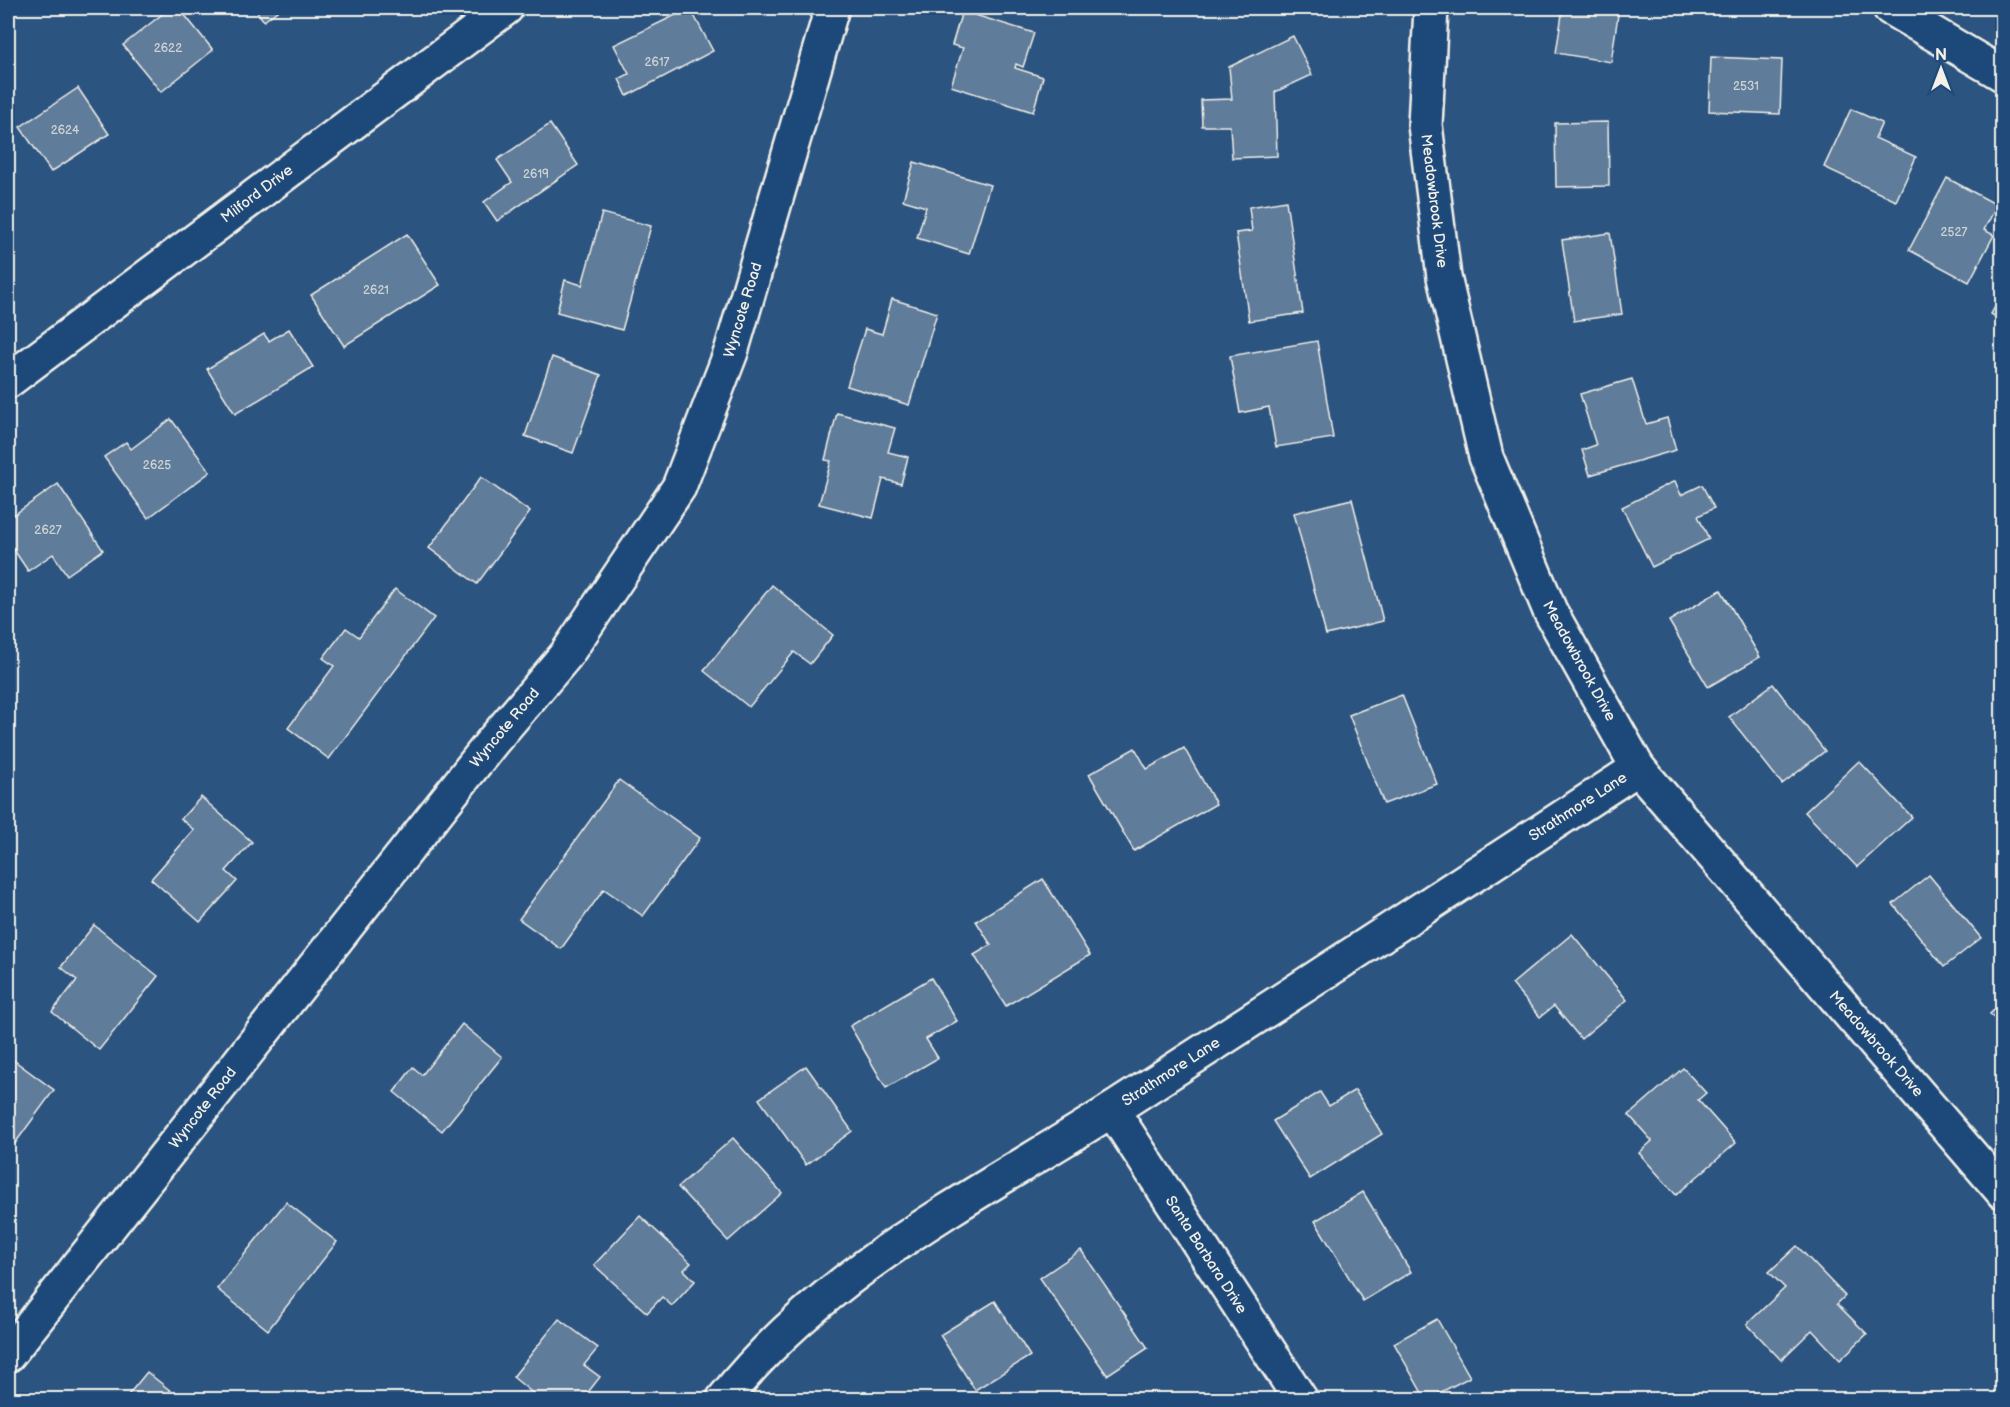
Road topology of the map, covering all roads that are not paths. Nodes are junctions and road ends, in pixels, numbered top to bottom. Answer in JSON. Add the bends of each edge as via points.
{"nodes":[{"id":1,"x":506,"y":8,"type":"edge"},
{"id":2,"x":831,"y":8,"type":"edge"},
{"id":3,"x":1431,"y":8,"type":"edge"},
{"id":4,"x":1890,"y":8,"type":"edge"},
{"id":5,"x":2002,"y":74,"type":"edge"},
{"id":6,"x":8,"y":381,"type":"edge"},
{"id":7,"x":1638,"y":768,"type":"junction"},
{"id":8,"x":1112,"y":1110,"type":"junction"},
{"id":9,"x":2002,"y":1191,"type":"edge"},
{"id":10,"x":8,"y":1355,"type":"edge"},
{"id":11,"x":723,"y":1400,"type":"edge"},
{"id":12,"x":1301,"y":1400,"type":"edge"}],
"edges":[{"from":1,"to":6,"type":"street","name":"Milford Drive"},
{"from":2,"to":10,"type":"street","name":"Wyncote Road","via":[[731,351],[680,487],[566,655],[492,742]]},
{"from":3,"to":7,"type":"street","name":"Meadowbrook Drive","via":[[1426,137],[1444,277],[1486,457],[1550,611]]},
{"from":4,"to":5,"type":"street"},
{"from":7,"to":8,"type":"street","name":"Strathmore Lane"},
{"from":7,"to":9,"type":"street","name":"Meadowbrook Drive"},
{"from":8,"to":11,"type":"street","name":"Strathmore Lane","via":[[880,1255],[811,1307]]},
{"from":8,"to":12,"type":"street","name":"Santa Barbara Drive"}]}
